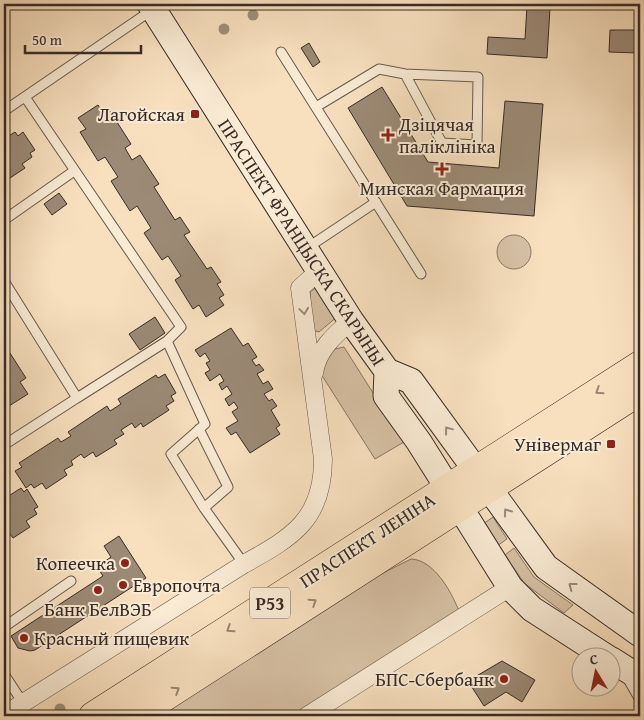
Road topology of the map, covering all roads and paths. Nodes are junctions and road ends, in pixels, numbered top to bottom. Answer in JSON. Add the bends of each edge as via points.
{"nodes":[{"id":1,"x":151,"y":7,"type":"edge"},
{"id":2,"x":281,"y":52,"type":"dead end"},
{"id":3,"x":405,"y":74,"type":"junction"},
{"id":4,"x":25,"y":97,"type":"junction"},
{"id":5,"x":316,"y":107,"type":"junction"},
{"id":6,"x":4,"y":111,"type":"edge"},
{"id":7,"x":74,"y":171,"type":"junction"},
{"id":8,"x":376,"y":202,"type":"junction"},
{"id":9,"x":4,"y":220,"type":"edge"},
{"id":10,"x":305,"y":250,"type":"junction"},
{"id":11,"x":319,"y":271,"type":"junction"},
{"id":12,"x":421,"y":274,"type":"dead end"},
{"id":13,"x":4,"y":281,"type":"edge"},
{"id":14,"x":351,"y":321,"type":"junction"},
{"id":15,"x":167,"y":341,"type":"junction"},
{"id":16,"x":640,"y":365,"type":"edge"},
{"id":17,"x":387,"y":370,"type":"junction"},
{"id":18,"x":313,"y":378,"type":"junction"},
{"id":19,"x":640,"y":391,"type":"edge"},
{"id":20,"x":77,"y":398,"type":"junction"},
{"id":21,"x":199,"y":429,"type":"junction"},
{"id":22,"x":4,"y":445,"type":"edge"},
{"id":23,"x":484,"y":479,"type":"junction"},
{"id":24,"x":454,"y":498,"type":"junction"},
{"id":25,"x":204,"y":508,"type":"junction"},
{"id":26,"x":244,"y":564,"type":"junction"},
{"id":27,"x":71,"y":581,"type":"dead end"},
{"id":28,"x":510,"y":587,"type":"junction"},
{"id":29,"x":598,"y":606,"type":"junction"},
{"id":30,"x":4,"y":627,"type":"edge"},
{"id":31,"x":640,"y":634,"type":"edge"},
{"id":32,"x":575,"y":638,"type":"junction"},
{"id":33,"x":592,"y":648,"type":"edge"},
{"id":34,"x":622,"y":668,"type":"edge"},
{"id":35,"x":4,"y":674,"type":"edge"},
{"id":36,"x":640,"y":700,"type":"edge"},
{"id":37,"x":22,"y":703,"type":"junction"},
{"id":38,"x":4,"y":715,"type":"edge"},
{"id":39,"x":94,"y":716,"type":"edge"},
{"id":40,"x":135,"y":716,"type":"edge"},
{"id":41,"x":307,"y":716,"type":"edge"}],
"edges":[{"from":1,"to":4,"type":"lane"},
{"from":1,"to":10,"type":"main road","name":"ПРАСПЕКТ ФРАНЦЫСКА СКАРЫНЫ"},
{"from":2,"to":5,"type":"lane"},
{"from":3,"to":3,"type":"lane","via":[[442,143],[477,145],[478,77]]},
{"from":3,"to":5,"type":"lane","via":[[380,69]]},
{"from":4,"to":6,"type":"lane"},
{"from":4,"to":7,"type":"lane"},
{"from":5,"to":8,"type":"lane"},
{"from":7,"to":9,"type":"lane"},
{"from":7,"to":15,"type":"lane","via":[[181,327]]},
{"from":8,"to":10,"type":"lane"},
{"from":8,"to":12,"type":"lane"},
{"from":10,"to":11,"type":"main road","name":"ПРАСПЕКТ ФРАНЦЫСКА СКАРЫНЫ"},
{"from":11,"to":14,"type":"main road","name":"ПРАСПЕКТ ФРАНЦЫСКА СКАРЫНЫ"},
{"from":11,"to":18,"type":"street","one_way":true,"via":[[300,288]]},
{"from":13,"to":20,"type":"lane"},
{"from":14,"to":17,"type":"main road","name":"ПРАСПЕКТ ФРАНЦЫСКА СКАРЫНЫ"},
{"from":14,"to":18,"type":"street","via":[[316,358]]},
{"from":15,"to":20,"type":"lane"},
{"from":15,"to":21,"type":"lane","via":[[205,424]]},
{"from":16,"to":23,"type":"main road","name":"ПРАСПЕКТ ЛЕНІНА","number":"Р53","one_way":true},
{"from":23,"to":17,"type":"main road","one_way":true,"via":[[411,381]]},
{"from":17,"to":24,"type":"main road","name":"ПРАСПЕКТ ФРАНЦЫСКА СКАРЫНЫ","via":[[386,396]]},
{"from":18,"to":26,"type":"street","via":[[323,459],[319,495],[305,523],[283,542]]},
{"from":19,"to":23,"type":"main road","name":"ПРАСПЕКТ ЛЕНІНА","number":"Р53"},
{"from":20,"to":22,"type":"lane"},
{"from":21,"to":25,"type":"lane","via":[[228,487]]},
{"from":21,"to":25,"type":"lane","via":[[171,454]]},
{"from":23,"to":24,"type":"main road","name":"ПРАСПЕКТ ЛЕНІНА","number":"Р53"},
{"from":29,"to":23,"type":"main road","one_way":true,"via":[[546,567]]},
{"from":24,"to":28,"type":"main road","name":"ПРАСПЕКТ ФРАНЦЫСКА СКАРЫНЫ"},
{"from":24,"to":39,"type":"main road","name":"ПРАСПЕКТ ЛЕНІНА","number":"Р53","one_way":true},
{"from":40,"to":24,"type":"main road","name":"ПРАСПЕКТ ЛЕНІНА","number":"Р53","one_way":true},
{"from":25,"to":26,"type":"lane"},
{"from":26,"to":37,"type":"street"},
{"from":27,"to":30,"type":"lane"},
{"from":28,"to":32,"type":"main road","name":"ПРАСПЕКТ ФРАНЦЫСКА СКАРЫНЫ","via":[[532,609]]},
{"from":28,"to":41,"type":"street"},
{"from":29,"to":31,"type":"main road"},
{"from":29,"to":32,"type":"main road"},
{"from":32,"to":33,"type":"main road","name":"ПРАСПЕКТ ФРАНЦЫСКА СКАРЫНЫ"},
{"from":34,"to":36,"type":"lane"},
{"from":35,"to":37,"type":"lane"},
{"from":37,"to":38,"type":"street"}]}
